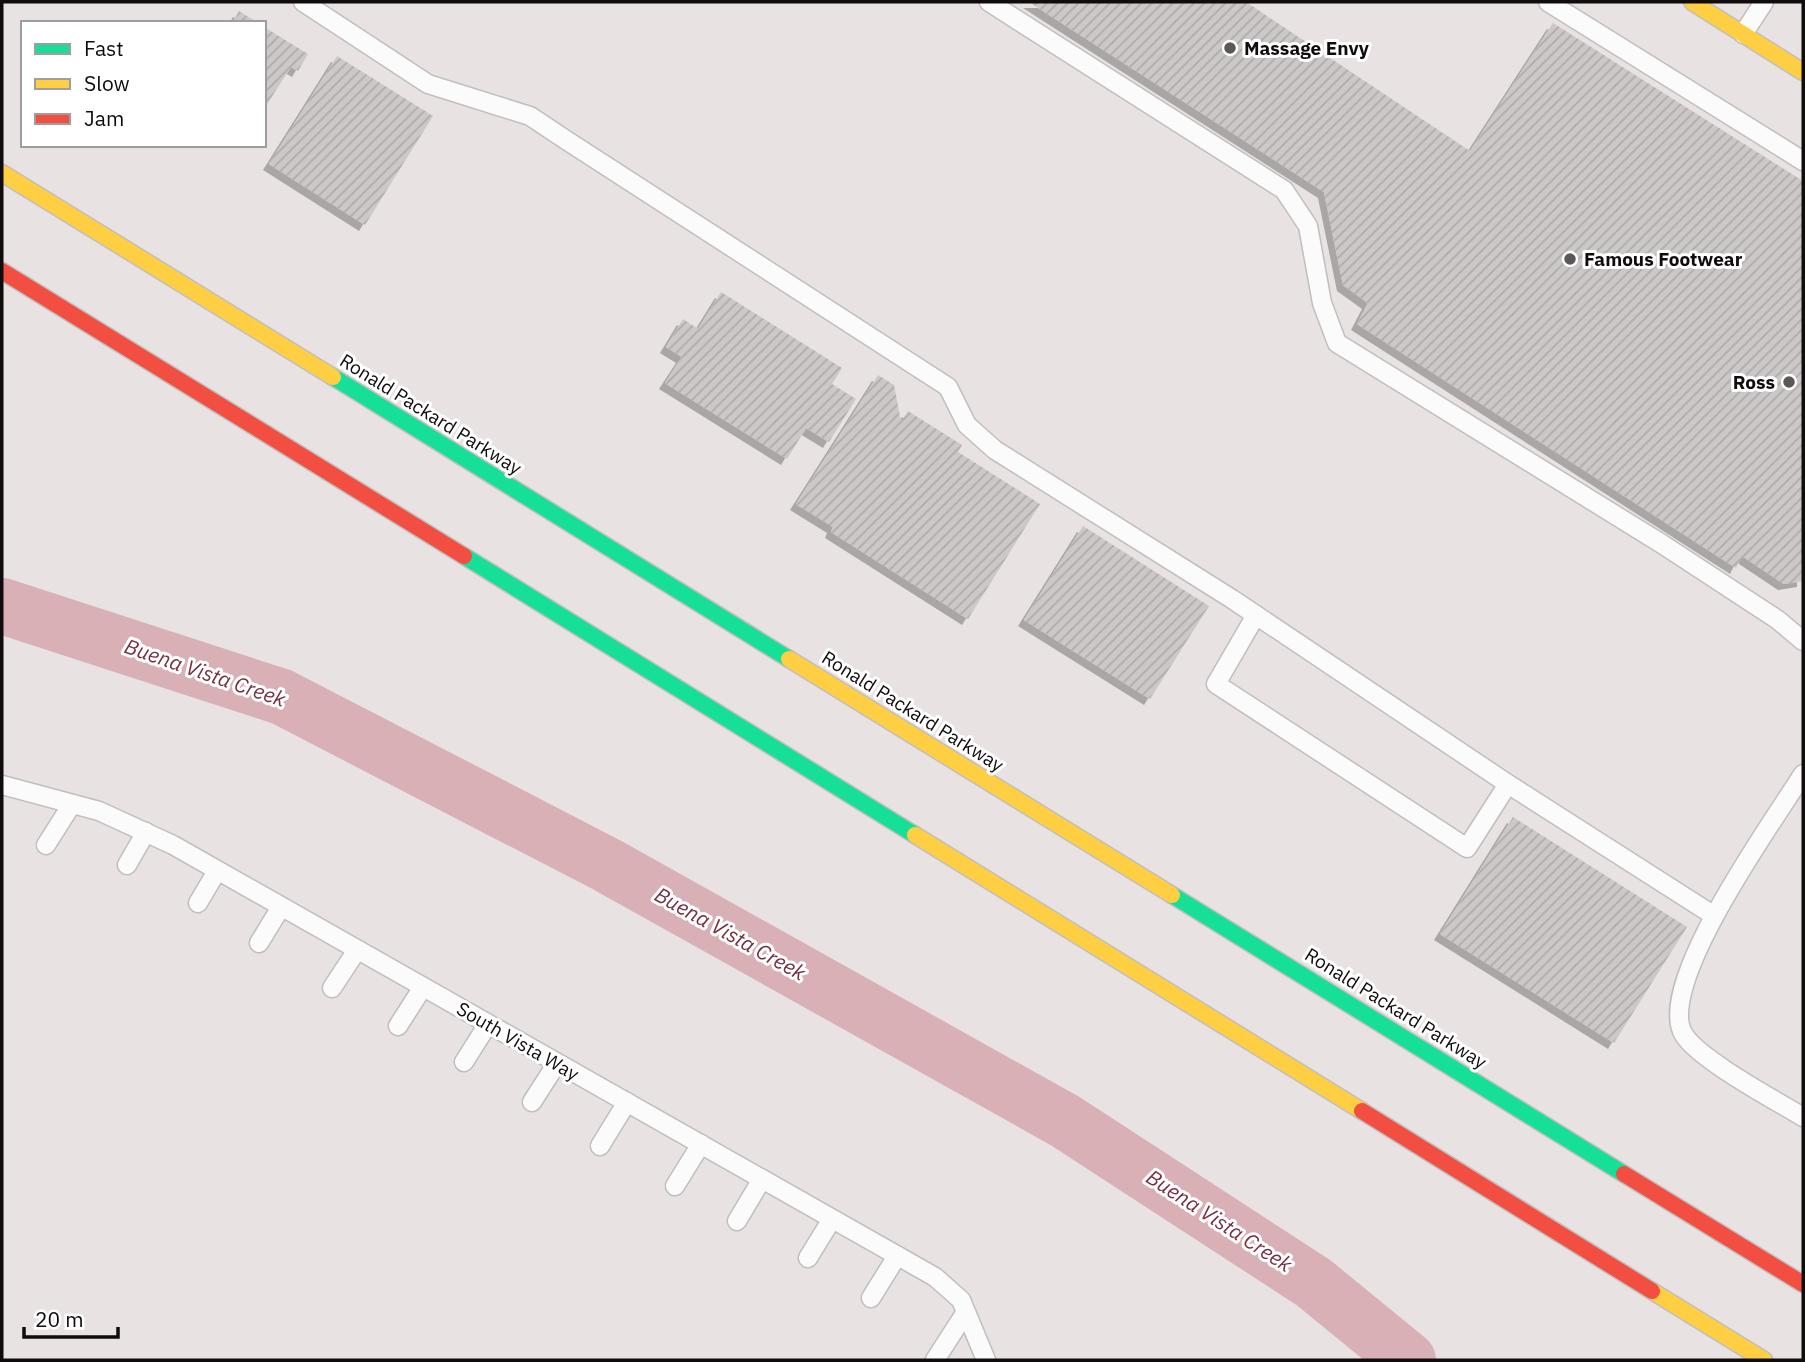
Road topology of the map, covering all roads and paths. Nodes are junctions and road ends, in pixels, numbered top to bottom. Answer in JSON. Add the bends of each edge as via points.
{"nodes":[{"id":1,"x":303,"y":2,"type":"edge"},
{"id":2,"x":989,"y":2,"type":"edge"},
{"id":3,"x":1548,"y":2,"type":"edge"},
{"id":4,"x":1692,"y":2,"type":"edge"},
{"id":5,"x":1764,"y":2,"type":"edge"},
{"id":6,"x":1743,"y":34,"type":"junction"},
{"id":7,"x":1803,"y":72,"type":"edge"},
{"id":8,"x":2,"y":155,"type":"edge"},
{"id":9,"x":1803,"y":161,"type":"edge"},
{"id":10,"x":2,"y":173,"type":"edge"},
{"id":11,"x":2,"y":271,"type":"edge"},
{"id":12,"x":203,"y":298,"type":"junction"},
{"id":13,"x":51,"y":321,"type":"dead end"},
{"id":14,"x":238,"y":418,"type":"junction"},
{"id":15,"x":1256,"y":615,"type":"junction"},
{"id":16,"x":1803,"y":641,"type":"edge"},
{"id":17,"x":1803,"y":774,"type":"edge"},
{"id":18,"x":1508,"y":784,"type":"junction"},
{"id":19,"x":2,"y":785,"type":"edge"},
{"id":20,"x":72,"y":804,"type":"junction"},
{"id":21,"x":146,"y":832,"type":"junction"},
{"id":22,"x":46,"y":845,"type":"dead end"},
{"id":23,"x":127,"y":865,"type":"dead end"},
{"id":24,"x":218,"y":871,"type":"junction"},
{"id":25,"x":198,"y":903,"type":"dead end"},
{"id":26,"x":281,"y":907,"type":"junction"},
{"id":27,"x":1713,"y":915,"type":"junction"},
{"id":28,"x":259,"y":943,"type":"dead end"},
{"id":29,"x":357,"y":950,"type":"junction"},
{"id":30,"x":423,"y":987,"type":"junction"},
{"id":31,"x":332,"y":988,"type":"dead end"},
{"id":32,"x":488,"y":1024,"type":"junction"},
{"id":33,"x":398,"y":1026,"type":"dead end"},
{"id":34,"x":464,"y":1062,"type":"dead end"},
{"id":35,"x":557,"y":1063,"type":"junction"},
{"id":36,"x":532,"y":1102,"type":"dead end"},
{"id":37,"x":627,"y":1102,"type":"junction"},
{"id":38,"x":1803,"y":1117,"type":"edge"},
{"id":39,"x":701,"y":1144,"type":"junction"},
{"id":40,"x":600,"y":1146,"type":"dead end"},
{"id":41,"x":762,"y":1179,"type":"junction"},
{"id":42,"x":675,"y":1186,"type":"dead end"},
{"id":43,"x":832,"y":1219,"type":"junction"},
{"id":44,"x":737,"y":1221,"type":"dead end"},
{"id":45,"x":1577,"y":1245,"type":"junction"},
{"id":46,"x":897,"y":1256,"type":"junction"},
{"id":47,"x":808,"y":1258,"type":"dead end"},
{"id":48,"x":1803,"y":1284,"type":"edge"},
{"id":49,"x":871,"y":1298,"type":"dead end"},
{"id":50,"x":966,"y":1312,"type":"junction"},
{"id":51,"x":1692,"y":1336,"type":"dead end"},
{"id":52,"x":935,"y":1360,"type":"edge"},
{"id":53,"x":986,"y":1360,"type":"edge"},
{"id":54,"x":1764,"y":1360,"type":"edge"}],
"edges":[{"from":1,"to":15,"type":"lane","via":[[428,83],[530,117],[566,140],[948,387],[967,425],[995,450]]},
{"from":2,"to":16,"type":"lane","via":[[1284,190],[1308,226],[1322,303],[1338,343],[1662,544]]},
{"from":3,"to":9,"type":"lane"},
{"from":4,"to":6,"type":"main road"},
{"from":5,"to":6,"type":"lane"},
{"from":6,"to":7,"type":"main road"},
{"from":8,"to":12,"type":"main road"},
{"from":10,"to":12,"type":"main road","name":"Ronald Packard Parkway"},
{"from":11,"to":14,"type":"main road"},
{"from":12,"to":48,"type":"main road","name":"Ronald Packard Parkway"},
{"from":13,"to":14,"type":"main road"},
{"from":14,"to":45,"type":"main road"},
{"from":15,"to":18,"type":"lane"},
{"from":15,"to":18,"type":"lane","via":[[1216,684],[1466,848]]},
{"from":17,"to":27,"type":"lane"},
{"from":18,"to":27,"type":"lane"},
{"from":19,"to":20,"type":"lane","name":"South Vista Way"},
{"from":20,"to":21,"type":"lane","name":"South Vista Way"},
{"from":20,"to":22,"type":"lane"},
{"from":21,"to":23,"type":"lane"},
{"from":21,"to":24,"type":"lane","name":"South Vista Way"},
{"from":24,"to":25,"type":"lane"},
{"from":24,"to":26,"type":"lane","name":"South Vista Way"},
{"from":26,"to":28,"type":"lane"},
{"from":26,"to":29,"type":"lane","name":"South Vista Way"},
{"from":27,"to":38,"type":"lane","via":[[1679,997],[1683,1034],[1704,1054]]},
{"from":29,"to":30,"type":"lane","name":"South Vista Way"},
{"from":29,"to":31,"type":"lane"},
{"from":30,"to":32,"type":"lane","name":"South Vista Way"},
{"from":30,"to":33,"type":"lane"},
{"from":32,"to":34,"type":"lane"},
{"from":32,"to":35,"type":"lane","name":"South Vista Way"},
{"from":35,"to":36,"type":"lane"},
{"from":35,"to":37,"type":"lane","name":"South Vista Way"},
{"from":37,"to":39,"type":"lane","name":"South Vista Way"},
{"from":37,"to":40,"type":"lane"},
{"from":39,"to":41,"type":"lane","name":"South Vista Way"},
{"from":39,"to":42,"type":"lane"},
{"from":41,"to":43,"type":"lane","name":"South Vista Way"},
{"from":41,"to":44,"type":"lane"},
{"from":43,"to":46,"type":"lane","name":"South Vista Way"},
{"from":43,"to":47,"type":"lane"},
{"from":45,"to":51,"type":"main road"},
{"from":45,"to":54,"type":"main road"},
{"from":46,"to":49,"type":"lane"},
{"from":46,"to":50,"type":"lane","name":"South Vista Way","via":[[935,1277],[961,1300]]},
{"from":50,"to":52,"type":"lane"},
{"from":50,"to":53,"type":"lane","name":"South Vista Way"}]}
